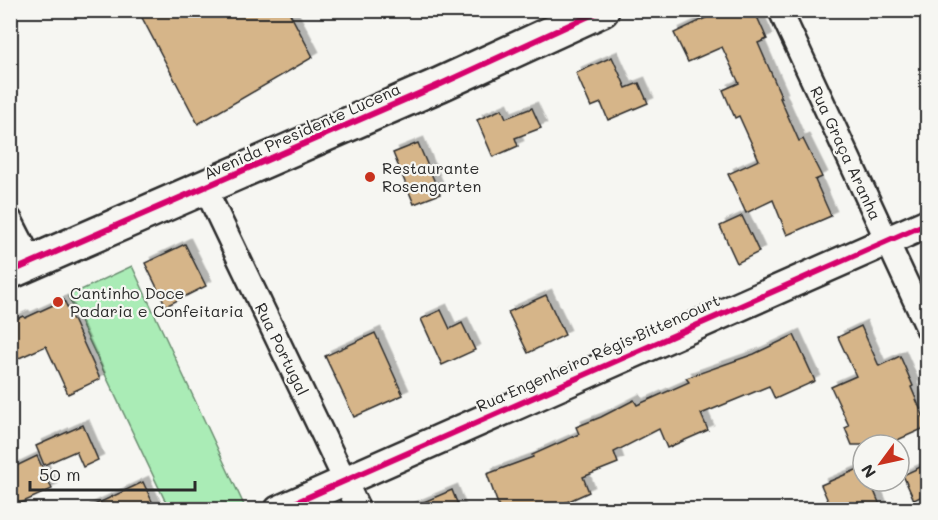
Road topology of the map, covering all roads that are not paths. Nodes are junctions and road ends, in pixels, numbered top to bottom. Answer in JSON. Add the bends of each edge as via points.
{"nodes":[{"id":1,"x":602,"y":10,"type":"edge"},
{"id":2,"x":780,"y":10,"type":"edge"},
{"id":3,"x":204,"y":188,"type":"junction"},
{"id":4,"x":10,"y":219,"type":"edge"},
{"id":5,"x":927,"y":223,"type":"edge"},
{"id":6,"x":887,"y":241,"type":"junction"},
{"id":7,"x":21,"y":267,"type":"edge"},
{"id":8,"x":927,"y":329,"type":"edge"},
{"id":9,"x":345,"y":480,"type":"junction"},
{"id":10,"x":279,"y":510,"type":"edge"},
{"id":11,"x":359,"y":510,"type":"edge"}],
"edges":[{"from":1,"to":3,"type":"main road","name":"Avenida Presidente Lucena"},
{"from":2,"to":6,"type":"street","name":"Rua Graça Aranha"},
{"from":3,"to":7,"type":"main road","name":"Avenida Presidente Lucena"},
{"from":3,"to":9,"type":"street","name":"Rua Portugal"},
{"from":4,"to":7,"type":"street"},
{"from":5,"to":6,"type":"street","name":"Rua Engenheiro Régis Bittencourt"},
{"from":6,"to":8,"type":"street","name":"Rua Graça Aranha"},
{"from":6,"to":9,"type":"street","name":"Rua Engenheiro Régis Bittencourt"},
{"from":9,"to":10,"type":"street","name":"Rua Engenheiro Régis Bittencourt"},
{"from":9,"to":11,"type":"street","name":"Rua Portugal"}]}
